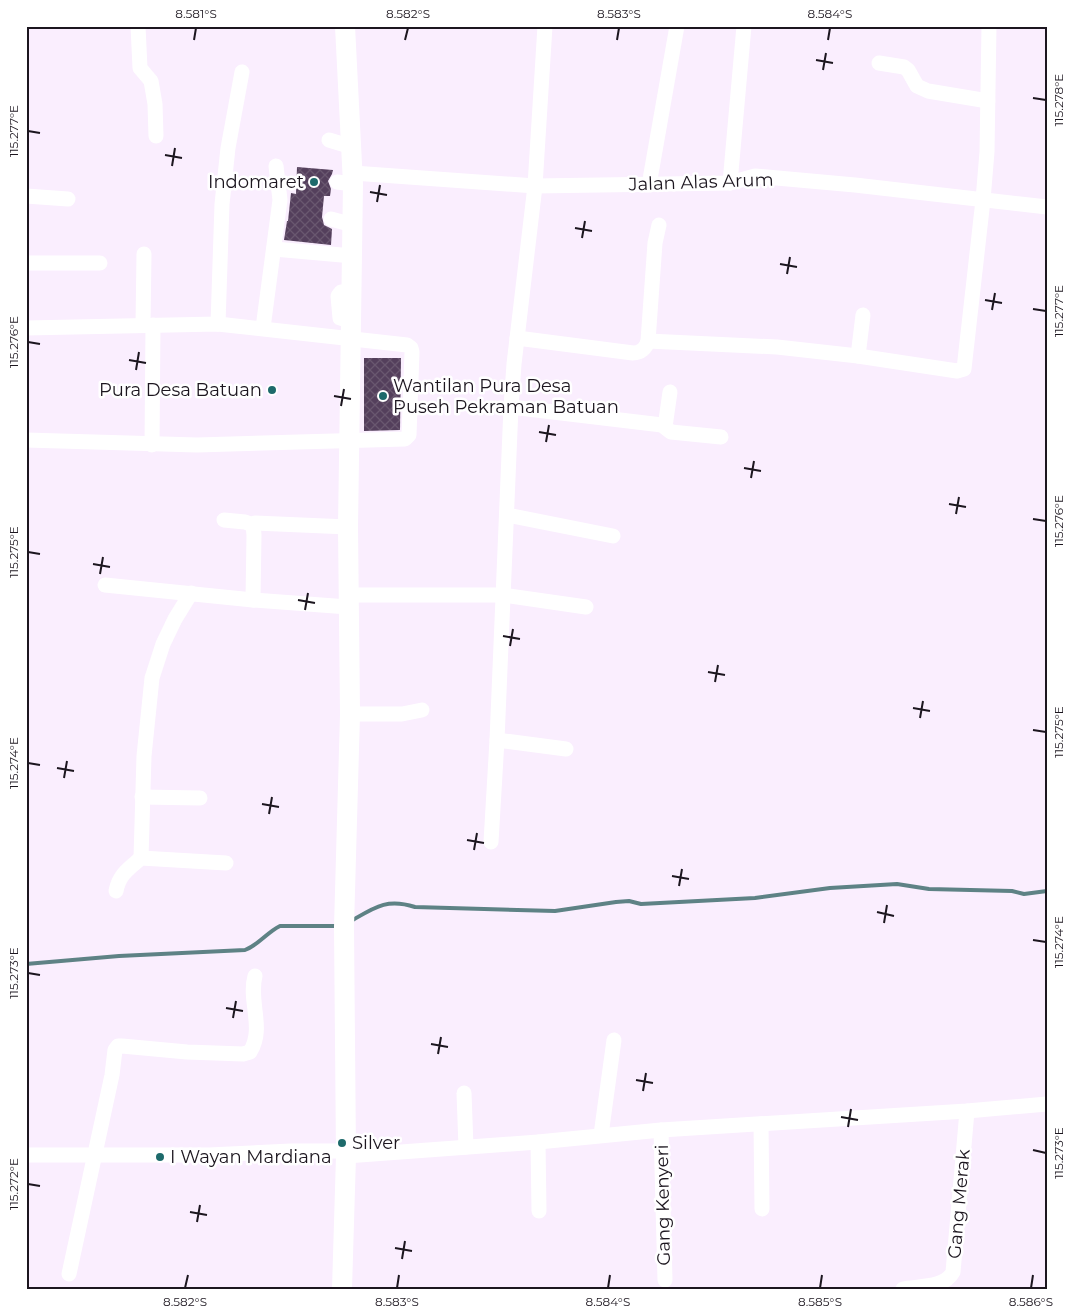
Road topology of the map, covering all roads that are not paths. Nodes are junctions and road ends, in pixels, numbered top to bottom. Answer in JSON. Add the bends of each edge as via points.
{"nodes":[{"id":1,"x":138,"y":26,"type":"edge"},
{"id":2,"x":345,"y":26,"type":"edge"},
{"id":3,"x":545,"y":26,"type":"edge"},
{"id":4,"x":677,"y":26,"type":"edge"},
{"id":5,"x":744,"y":26,"type":"edge"},
{"id":6,"x":989,"y":26,"type":"edge"},
{"id":7,"x":879,"y":63,"type":"dead end"},
{"id":8,"x":242,"y":72,"type":"dead end"},
{"id":9,"x":988,"y":101,"type":"junction"},
{"id":10,"x":156,"y":136,"type":"dead end"},
{"id":11,"x":329,"y":140,"type":"dead end"},
{"id":12,"x":352,"y":147,"type":"junction"},
{"id":13,"x":276,"y":166,"type":"dead end"},
{"id":14,"x":348,"y":180,"type":"junction"},
{"id":15,"x":730,"y":183,"type":"junction"},
{"id":16,"x":649,"y":185,"type":"junction"},
{"id":17,"x":535,"y":186,"type":"junction"},
{"id":18,"x":26,"y":196,"type":"edge"},
{"id":19,"x":68,"y":198,"type":"dead end"},
{"id":20,"x":983,"y":200,"type":"junction"},
{"id":21,"x":1047,"y":207,"type":"edge"},
{"id":22,"x":331,"y":219,"type":"dead end"},
{"id":23,"x":353,"y":225,"type":"junction"},
{"id":24,"x":659,"y":225,"type":"dead end"},
{"id":25,"x":274,"y":249,"type":"junction"},
{"id":26,"x":144,"y":254,"type":"dead end"},
{"id":27,"x":353,"y":256,"type":"junction"},
{"id":28,"x":26,"y":263,"type":"edge"},
{"id":29,"x":100,"y":263,"type":"dead end"},
{"id":30,"x":863,"y":315,"type":"dead end"},
{"id":31,"x":218,"y":324,"type":"junction"},
{"id":32,"x":148,"y":325,"type":"junction"},
{"id":33,"x":26,"y":328,"type":"edge"},
{"id":34,"x":263,"y":328,"type":"junction"},
{"id":35,"x":352,"y":330,"type":"junction"},
{"id":36,"x":517,"y":338,"type":"junction"},
{"id":37,"x":648,"y":341,"type":"junction"},
{"id":38,"x":858,"y":356,"type":"junction"},
{"id":39,"x":670,"y":392,"type":"dead end"},
{"id":40,"x":511,"y":407,"type":"junction"},
{"id":41,"x":666,"y":427,"type":"junction"},
{"id":42,"x":721,"y":437,"type":"dead end"},
{"id":43,"x":26,"y":440,"type":"edge"},
{"id":44,"x":349,"y":442,"type":"junction"},
{"id":45,"x":152,"y":445,"type":"junction"},
{"id":46,"x":507,"y":515,"type":"junction"},
{"id":47,"x":224,"y":520,"type":"dead end"},
{"id":48,"x":253,"y":525,"type":"junction"},
{"id":49,"x":348,"y":527,"type":"junction"},
{"id":50,"x":613,"y":536,"type":"dead end"},
{"id":51,"x":105,"y":585,"type":"dead end"},
{"id":52,"x":191,"y":593,"type":"junction"},
{"id":53,"x":503,"y":595,"type":"junction"},
{"id":54,"x":253,"y":600,"type":"junction"},
{"id":55,"x":348,"y":601,"type":"junction"},
{"id":56,"x":586,"y":607,"type":"dead end"},
{"id":57,"x":422,"y":710,"type":"dead end"},
{"id":58,"x":350,"y":714,"type":"junction"},
{"id":59,"x":497,"y":740,"type":"junction"},
{"id":60,"x":566,"y":749,"type":"dead end"},
{"id":61,"x":142,"y":797,"type":"junction"},
{"id":62,"x":200,"y":798,"type":"dead end"},
{"id":63,"x":491,"y":842,"type":"dead end"},
{"id":64,"x":140,"y":858,"type":"junction"},
{"id":65,"x":226,"y":863,"type":"dead end"},
{"id":66,"x":116,"y":891,"type":"dead end"},
{"id":67,"x":255,"y":976,"type":"dead end"},
{"id":68,"x":614,"y":1040,"type":"dead end"},
{"id":69,"x":464,"y":1093,"type":"dead end"},
{"id":70,"x":1047,"y":1104,"type":"edge"},
{"id":71,"x":967,"y":1111,"type":"junction"},
{"id":72,"x":761,"y":1124,"type":"junction"},
{"id":73,"x":661,"y":1130,"type":"junction"},
{"id":74,"x":601,"y":1136,"type":"junction"},
{"id":75,"x":538,"y":1142,"type":"junction"},
{"id":76,"x":466,"y":1148,"type":"junction"},
{"id":77,"x":346,"y":1153,"type":"junction"},
{"id":78,"x":26,"y":1155,"type":"edge"},
{"id":79,"x":94,"y":1155,"type":"junction"},
{"id":80,"x":762,"y":1209,"type":"dead end"},
{"id":81,"x":539,"y":1211,"type":"dead end"},
{"id":82,"x":69,"y":1274,"type":"dead end"},
{"id":83,"x":665,"y":1280,"type":"dead end"},
{"id":84,"x":342,"y":1289,"type":"edge"},
{"id":85,"x":903,"y":1289,"type":"edge"}],
"edges":[{"from":1,"to":10,"type":"street","via":[[140,68],[151,81]]},
{"from":2,"to":12,"type":"main road"},
{"from":3,"to":17,"type":"street"},
{"from":4,"to":16,"type":"street"},
{"from":5,"to":15,"type":"street"},
{"from":6,"to":9,"type":"street"},
{"from":7,"to":9,"type":"street","via":[[904,67],[917,86],[928,91]]},
{"from":8,"to":31,"type":"street","via":[[222,204]]},
{"from":9,"to":20,"type":"street"},
{"from":11,"to":12,"type":"street"},
{"from":12,"to":14,"type":"main road"},
{"from":13,"to":25,"type":"street","via":[[280,200]]},
{"from":14,"to":17,"type":"street","name":"Jalan Alas Arum"},
{"from":14,"to":23,"type":"main road"},
{"from":15,"to":16,"type":"street","name":"Jalan Alas Arum"},
{"from":15,"to":20,"type":"street","name":"Jalan Alas Arum","via":[[755,176]]},
{"from":16,"to":17,"type":"street","name":"Jalan Alas Arum"},
{"from":17,"to":36,"type":"street"},
{"from":18,"to":19,"type":"street"},
{"from":20,"to":21,"type":"street","name":"Jalan Alas Arum"},
{"from":20,"to":38,"type":"street","via":[[962,371]]},
{"from":22,"to":23,"type":"street"},
{"from":23,"to":27,"type":"main road"},
{"from":24,"to":37,"type":"street"},
{"from":25,"to":27,"type":"street"},
{"from":25,"to":34,"type":"street"},
{"from":26,"to":32,"type":"street"},
{"from":27,"to":35,"type":"main road"},
{"from":28,"to":29,"type":"street"},
{"from":30,"to":38,"type":"street"},
{"from":31,"to":32,"type":"street"},
{"from":31,"to":34,"type":"street"},
{"from":32,"to":33,"type":"street"},
{"from":32,"to":45,"type":"street"},
{"from":34,"to":35,"type":"street"},
{"from":35,"to":44,"type":"main road"},
{"from":35,"to":44,"type":"street","via":[[406,345],[412,352],[408,437]]},
{"from":36,"to":37,"type":"street","via":[[638,353]]},
{"from":36,"to":40,"type":"street"},
{"from":37,"to":38,"type":"street","via":[[777,347]]},
{"from":39,"to":41,"type":"street"},
{"from":40,"to":41,"type":"street"},
{"from":40,"to":46,"type":"street"},
{"from":41,"to":42,"type":"street","via":[[671,432]]},
{"from":43,"to":45,"type":"street"},
{"from":44,"to":45,"type":"street"},
{"from":44,"to":49,"type":"main road"},
{"from":46,"to":50,"type":"street"},
{"from":46,"to":53,"type":"street"},
{"from":47,"to":48,"type":"street"},
{"from":48,"to":49,"type":"street"},
{"from":48,"to":54,"type":"street"},
{"from":49,"to":55,"type":"main road"},
{"from":51,"to":52,"type":"street"},
{"from":52,"to":54,"type":"street"},
{"from":52,"to":61,"type":"street","via":[[163,644],[152,678]]},
{"from":53,"to":55,"type":"street"},
{"from":53,"to":56,"type":"street"},
{"from":53,"to":59,"type":"street"},
{"from":54,"to":55,"type":"street"},
{"from":55,"to":58,"type":"main road"},
{"from":57,"to":58,"type":"street","via":[[402,714]]},
{"from":58,"to":77,"type":"main road","via":[[344,927]]},
{"from":59,"to":60,"type":"street"},
{"from":59,"to":63,"type":"street"},
{"from":61,"to":62,"type":"street"},
{"from":61,"to":64,"type":"street"},
{"from":64,"to":65,"type":"street"},
{"from":64,"to":66,"type":"street","via":[[122,874]]},
{"from":67,"to":79,"type":"street","via":[[257,1035],[250,1052],[187,1052],[118,1046]]},
{"from":68,"to":74,"type":"street"},
{"from":69,"to":76,"type":"street"},
{"from":70,"to":71,"type":"street"},
{"from":71,"to":72,"type":"street"},
{"from":71,"to":85,"type":"street","name":"Gang Merak","via":[[950,1278],[944,1282]]},
{"from":72,"to":73,"type":"street"},
{"from":72,"to":80,"type":"street"},
{"from":73,"to":74,"type":"street"},
{"from":73,"to":83,"type":"street","name":"Gang Kenyeri"},
{"from":74,"to":75,"type":"street"},
{"from":75,"to":76,"type":"street"},
{"from":75,"to":81,"type":"street"},
{"from":76,"to":77,"type":"street"},
{"from":77,"to":79,"type":"street"},
{"from":77,"to":84,"type":"main road"},
{"from":78,"to":79,"type":"street"},
{"from":79,"to":82,"type":"street"}]}
